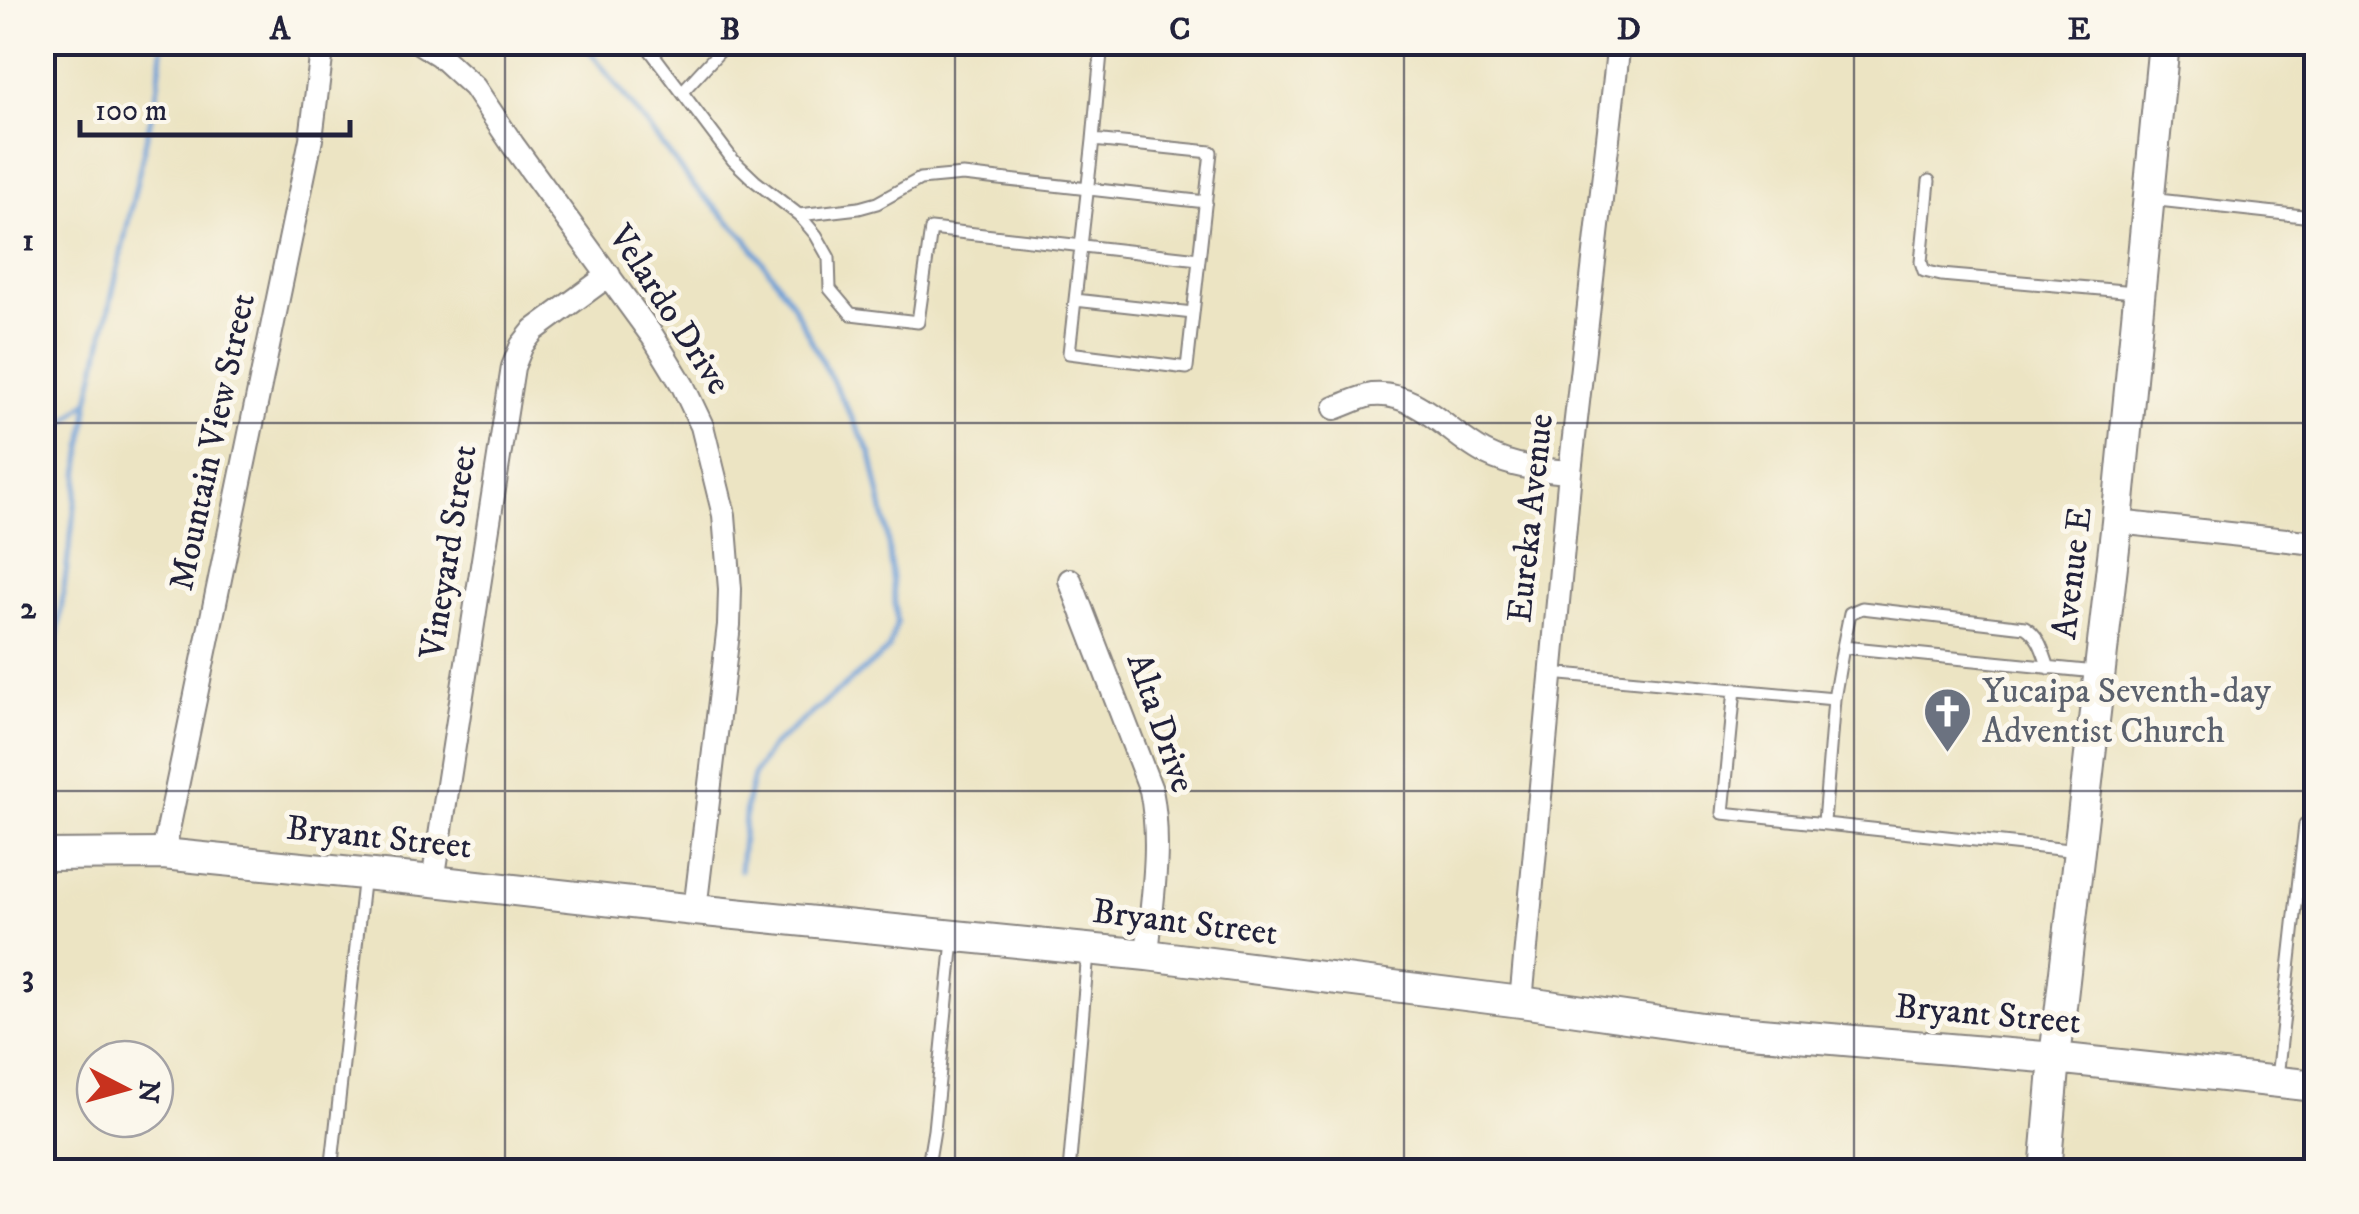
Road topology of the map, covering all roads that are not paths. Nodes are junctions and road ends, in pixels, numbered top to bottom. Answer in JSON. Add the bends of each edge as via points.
{"nodes":[{"id":1,"x":322,"y":42,"type":"edge"},
{"id":2,"x":418,"y":42,"type":"edge"},
{"id":3,"x":644,"y":42,"type":"edge"},
{"id":4,"x":726,"y":42,"type":"edge"},
{"id":5,"x":1102,"y":42,"type":"edge"},
{"id":6,"x":1619,"y":42,"type":"edge"},
{"id":7,"x":2164,"y":42,"type":"edge"},
{"id":8,"x":682,"y":92,"type":"junction"},
{"id":9,"x":1093,"y":140,"type":"junction"},
{"id":10,"x":1928,"y":181,"type":"dead end"},
{"id":11,"x":1088,"y":189,"type":"junction"},
{"id":12,"x":2149,"y":200,"type":"junction"},
{"id":13,"x":1206,"y":202,"type":"junction"},
{"id":14,"x":799,"y":216,"type":"junction"},
{"id":15,"x":2304,"y":216,"type":"dead end"},
{"id":16,"x":1082,"y":246,"type":"junction"},
{"id":17,"x":1198,"y":259,"type":"junction"},
{"id":18,"x":609,"y":276,"type":"junction"},
{"id":19,"x":2140,"y":292,"type":"junction"},
{"id":20,"x":1075,"y":300,"type":"junction"},
{"id":21,"x":1193,"y":313,"type":"junction"},
{"id":22,"x":1335,"y":408,"type":"dead end"},
{"id":23,"x":1570,"y":472,"type":"junction"},
{"id":24,"x":2117,"y":522,"type":"junction"},
{"id":25,"x":2316,"y":542,"type":"edge"},
{"id":26,"x":1070,"y":580,"type":"dead end"},
{"id":27,"x":1843,"y":648,"type":"junction"},
{"id":28,"x":2049,"y":668,"type":"junction"},
{"id":29,"x":2098,"y":672,"type":"junction"},
{"id":30,"x":1551,"y":673,"type":"junction"},
{"id":31,"x":1735,"y":690,"type":"junction"},
{"id":32,"x":1834,"y":699,"type":"junction"},
{"id":33,"x":1824,"y":822,"type":"junction"},
{"id":34,"x":2316,"y":826,"type":"edge"},
{"id":35,"x":2078,"y":851,"type":"junction"},
{"id":36,"x":162,"y":854,"type":"junction"},
{"id":37,"x":42,"y":855,"type":"edge"},
{"id":38,"x":364,"y":874,"type":"junction"},
{"id":39,"x":433,"y":881,"type":"junction"},
{"id":40,"x":696,"y":910,"type":"junction"},
{"id":41,"x":954,"y":936,"type":"junction"},
{"id":42,"x":1088,"y":949,"type":"junction"},
{"id":43,"x":1147,"y":955,"type":"junction"},
{"id":44,"x":1521,"y":1002,"type":"junction"},
{"id":45,"x":2055,"y":1058,"type":"junction"},
{"id":46,"x":2276,"y":1082,"type":"junction"},
{"id":47,"x":2316,"y":1086,"type":"edge"},
{"id":48,"x":331,"y":1172,"type":"edge"},
{"id":49,"x":927,"y":1172,"type":"edge"},
{"id":50,"x":1068,"y":1172,"type":"edge"},
{"id":51,"x":2044,"y":1172,"type":"edge"}],
"edges":[{"from":1,"to":36,"type":"street","name":"Mountain View Street","via":[[312,139]]},
{"from":2,"to":18,"type":"street","name":"Velardo Drive","via":[[474,87]]},
{"from":3,"to":8,"type":"lane"},
{"from":4,"to":8,"type":"lane"},
{"from":5,"to":9,"type":"lane"},
{"from":6,"to":23,"type":"street","name":"Eureka Avenue"},
{"from":7,"to":12,"type":"street","name":"Avenue E"},
{"from":8,"to":14,"type":"lane","via":[[733,160]]},
{"from":9,"to":11,"type":"lane"},
{"from":9,"to":13,"type":"lane","via":[[1212,152]]},
{"from":10,"to":19,"type":"lane","via":[[1924,270]]},
{"from":11,"to":13,"type":"lane"},
{"from":11,"to":14,"type":"lane","via":[[944,176],[859,208]]},
{"from":11,"to":16,"type":"lane"},
{"from":12,"to":15,"type":"lane"},
{"from":12,"to":19,"type":"street","name":"Avenue E"},
{"from":13,"to":17,"type":"lane"},
{"from":14,"to":16,"type":"lane","via":[[830,258],[830,289],[851,314],[918,322],[931,229]]},
{"from":16,"to":17,"type":"lane"},
{"from":16,"to":20,"type":"lane"},
{"from":17,"to":21,"type":"lane"},
{"from":18,"to":39,"type":"street","name":"Vineyard Street","via":[[534,330],[513,367]]},
{"from":18,"to":40,"type":"street","name":"Velardo Drive","via":[[683,386],[702,426],[724,516],[729,626]]},
{"from":19,"to":24,"type":"street","name":"Avenue E"},
{"from":20,"to":21,"type":"lane"},
{"from":20,"to":21,"type":"lane","via":[[1068,353],[1187,368]]},
{"from":22,"to":23,"type":"street","via":[[1370,395],[1399,399],[1484,453],[1529,469]]},
{"from":23,"to":30,"type":"street","name":"Eureka Avenue"},
{"from":24,"to":25,"type":"street"},
{"from":24,"to":29,"type":"street","name":"Avenue E"},
{"from":26,"to":43,"type":"street","name":"Alta Drive","via":[[1151,790],[1157,847]]},
{"from":27,"to":28,"type":"lane"},
{"from":27,"to":28,"type":"lane","via":[[1850,613],[1862,608],[2025,626],[2040,642]]},
{"from":27,"to":32,"type":"lane"},
{"from":28,"to":29,"type":"lane"},
{"from":29,"to":35,"type":"street","name":"Avenue E"},
{"from":30,"to":31,"type":"lane"},
{"from":30,"to":44,"type":"street","name":"Eureka Avenue"},
{"from":31,"to":32,"type":"lane"},
{"from":31,"to":33,"type":"lane","via":[[1722,813]]},
{"from":32,"to":33,"type":"lane"},
{"from":33,"to":35,"type":"lane"},
{"from":34,"to":46,"type":"lane","via":[[2305,824]]},
{"from":35,"to":45,"type":"street","name":"Avenue E"},
{"from":36,"to":37,"type":"street","name":"Bryant Street"},
{"from":36,"to":38,"type":"street","name":"Bryant Street"},
{"from":38,"to":39,"type":"street","name":"Bryant Street"},
{"from":38,"to":48,"type":"lane"},
{"from":39,"to":40,"type":"street","name":"Bryant Street"},
{"from":40,"to":41,"type":"street","name":"Bryant Street"},
{"from":41,"to":42,"type":"street","name":"Bryant Street"},
{"from":41,"to":49,"type":"lane"},
{"from":42,"to":43,"type":"street","name":"Bryant Street"},
{"from":42,"to":50,"type":"lane"},
{"from":43,"to":44,"type":"street","name":"Bryant Street"},
{"from":44,"to":45,"type":"street","name":"Bryant Street","via":[[1702,1028]]},
{"from":45,"to":46,"type":"street","name":"Bryant Street"},
{"from":45,"to":51,"type":"street","name":"Avenue E"},
{"from":46,"to":47,"type":"street","name":"Bryant Street"}]}
